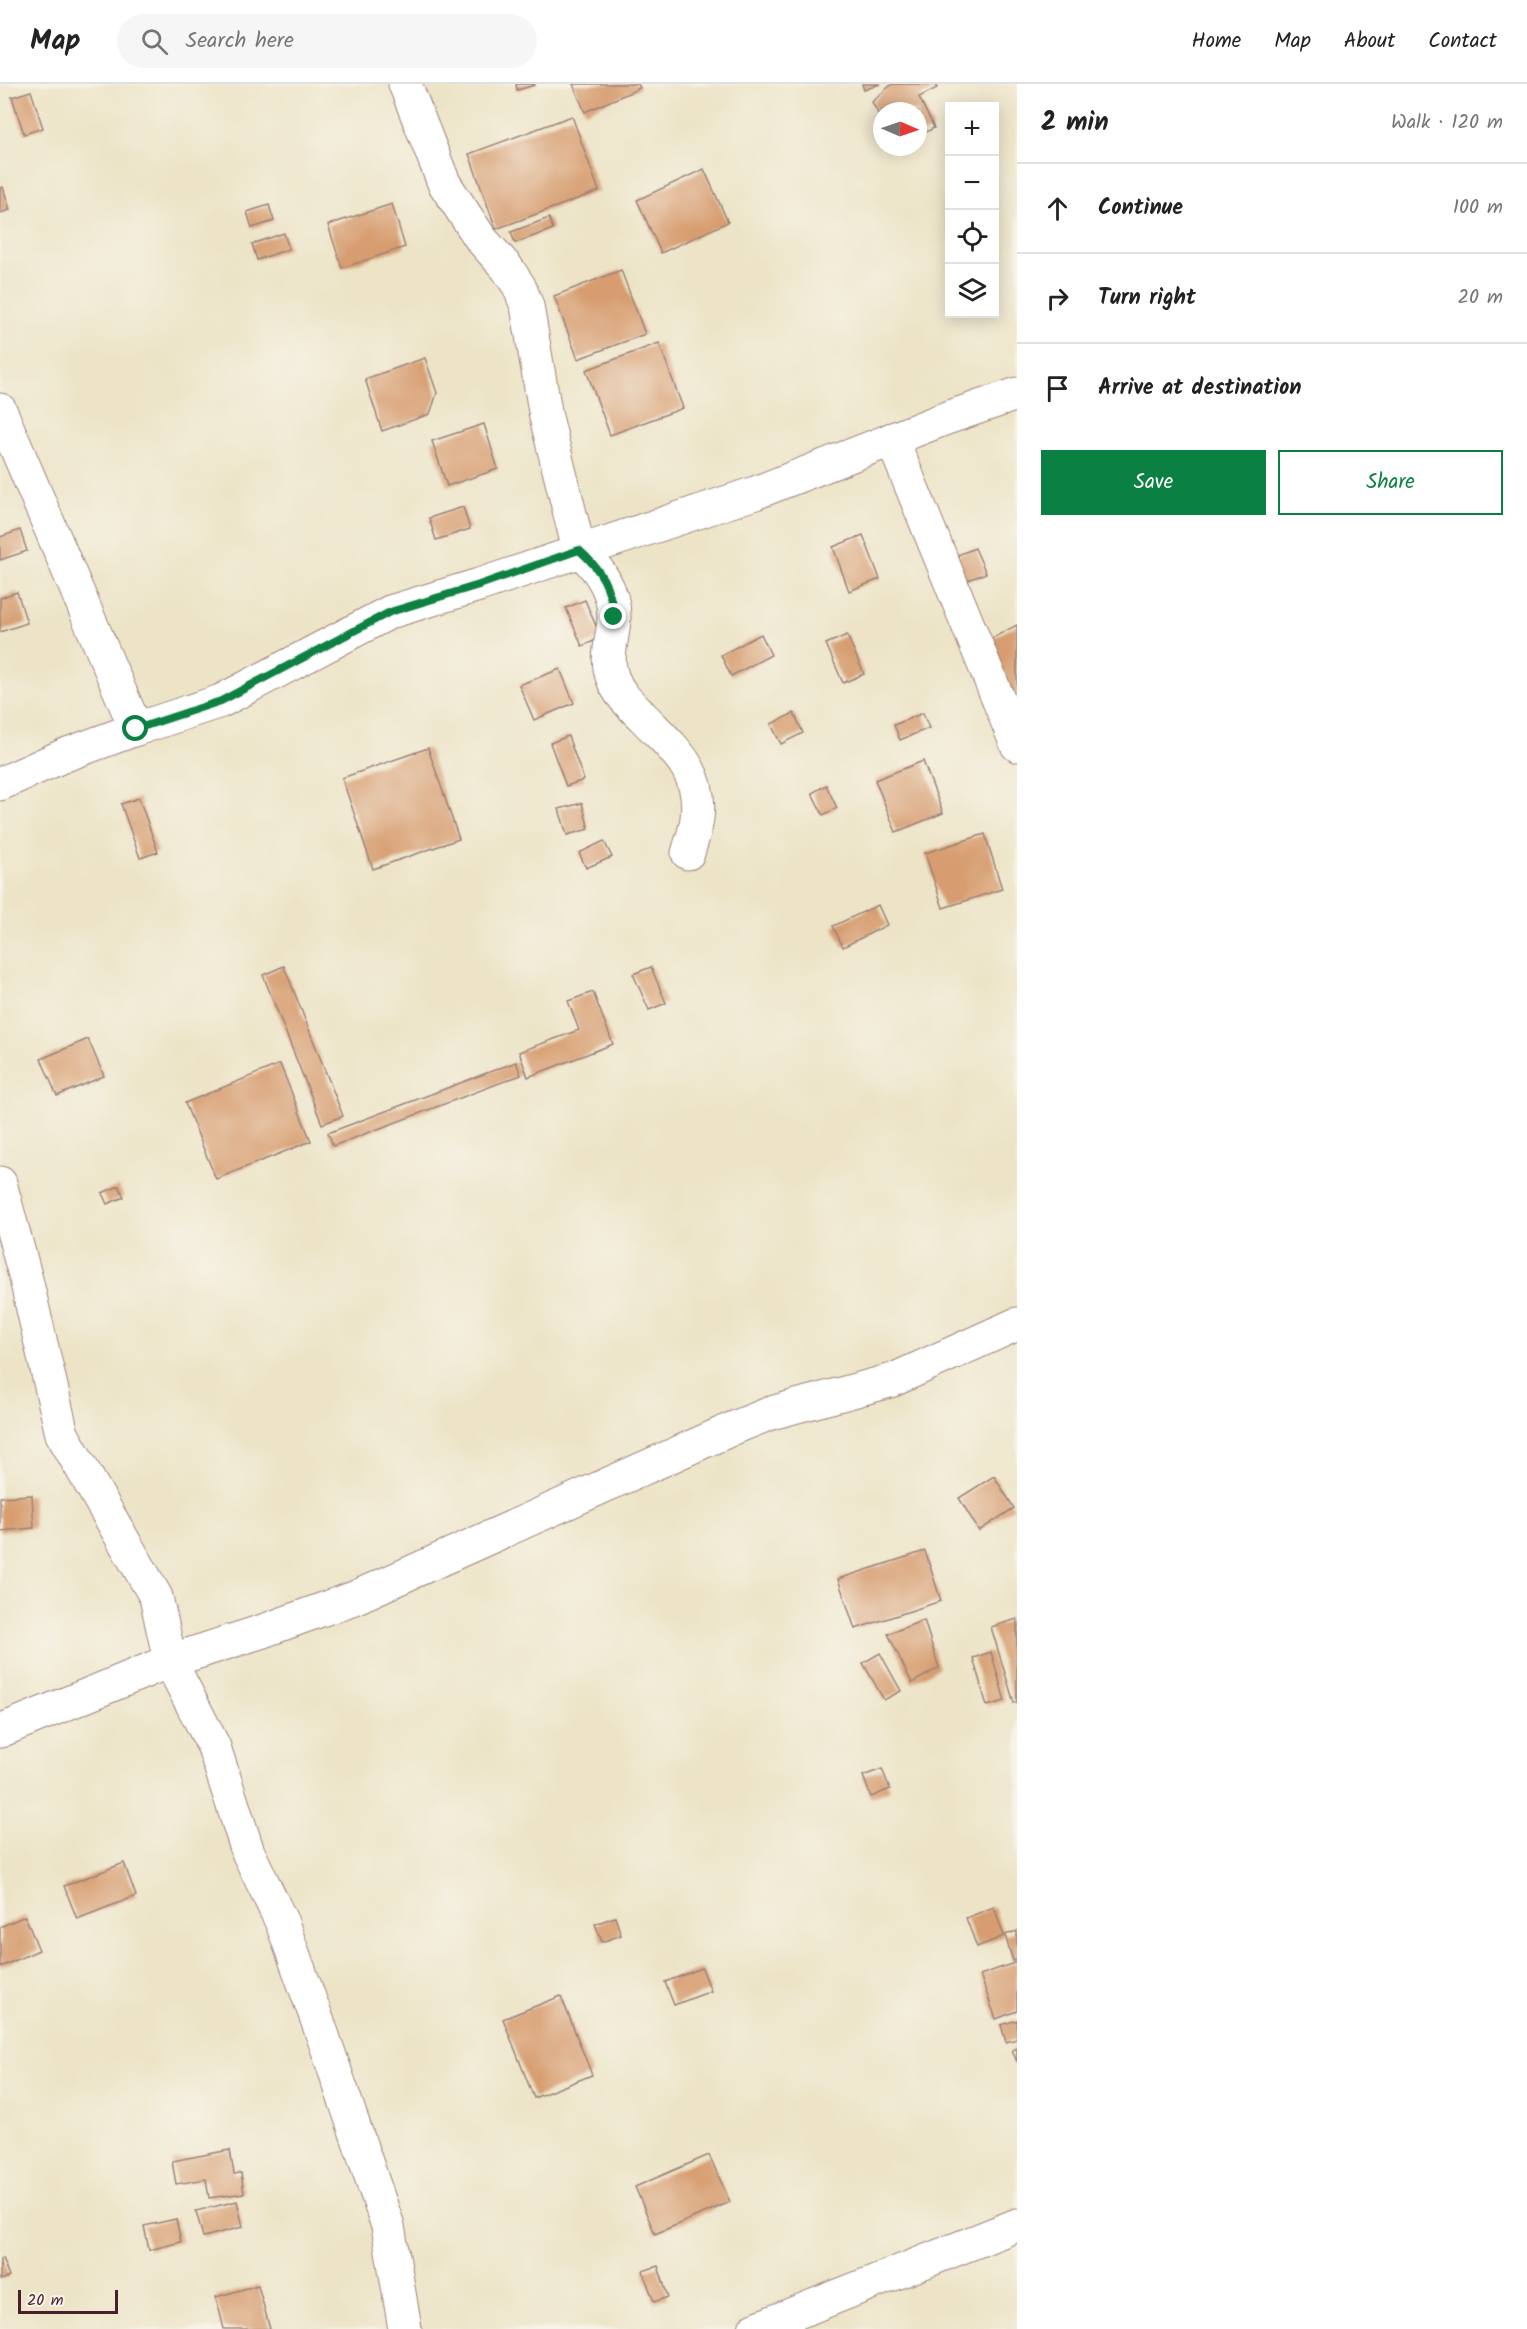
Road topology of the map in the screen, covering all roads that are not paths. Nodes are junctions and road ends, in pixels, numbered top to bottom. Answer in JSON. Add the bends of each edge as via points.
{"nodes":[{"id":1,"x":405,"y":84,"type":"edge"},
{"id":2,"x":1017,"y":393,"type":"edge"},
{"id":3,"x":0,"y":410,"type":"edge"},
{"id":4,"x":892,"y":439,"type":"junction"},
{"id":5,"x":579,"y":550,"type":"junction"},
{"id":6,"x":136,"y":729,"type":"junction"},
{"id":7,"x":1017,"y":745,"type":"edge"},
{"id":8,"x":0,"y":784,"type":"edge"},
{"id":9,"x":688,"y":853,"type":"dead end"},
{"id":10,"x":0,"y":1183,"type":"edge"},
{"id":11,"x":1017,"y":1324,"type":"edge"},
{"id":12,"x":170,"y":1661,"type":"junction"},
{"id":13,"x":0,"y":1731,"type":"edge"},
{"id":14,"x":1017,"y":2225,"type":"edge"},
{"id":15,"x":405,"y":2329,"type":"edge"},
{"id":16,"x":755,"y":2329,"type":"edge"}],
"edges":[{"from":1,"to":5,"type":"street","via":[[444,183],[481,239],[519,286]]},
{"from":2,"to":4,"type":"street"},
{"from":3,"to":6,"type":"street"},
{"from":4,"to":5,"type":"street","via":[[755,493]]},
{"from":4,"to":7,"type":"street"},
{"from":5,"to":6,"type":"street","via":[[390,612],[221,701]]},
{"from":5,"to":9,"type":"street","via":[[592,562],[612,597],[614,617],[608,655],[612,678],[628,702],[682,757],[695,786],[697,819]]},
{"from":6,"to":8,"type":"street"},
{"from":10,"to":12,"type":"street","via":[[62,1434],[156,1597]]},
{"from":11,"to":12,"type":"street","via":[[893,1380],[771,1413],[736,1427],[354,1598]]},
{"from":12,"to":13,"type":"street"},
{"from":12,"to":15,"type":"street","via":[[214,1747],[248,1852],[282,1923],[323,2036],[388,2226]]},
{"from":14,"to":16,"type":"street"}]}
